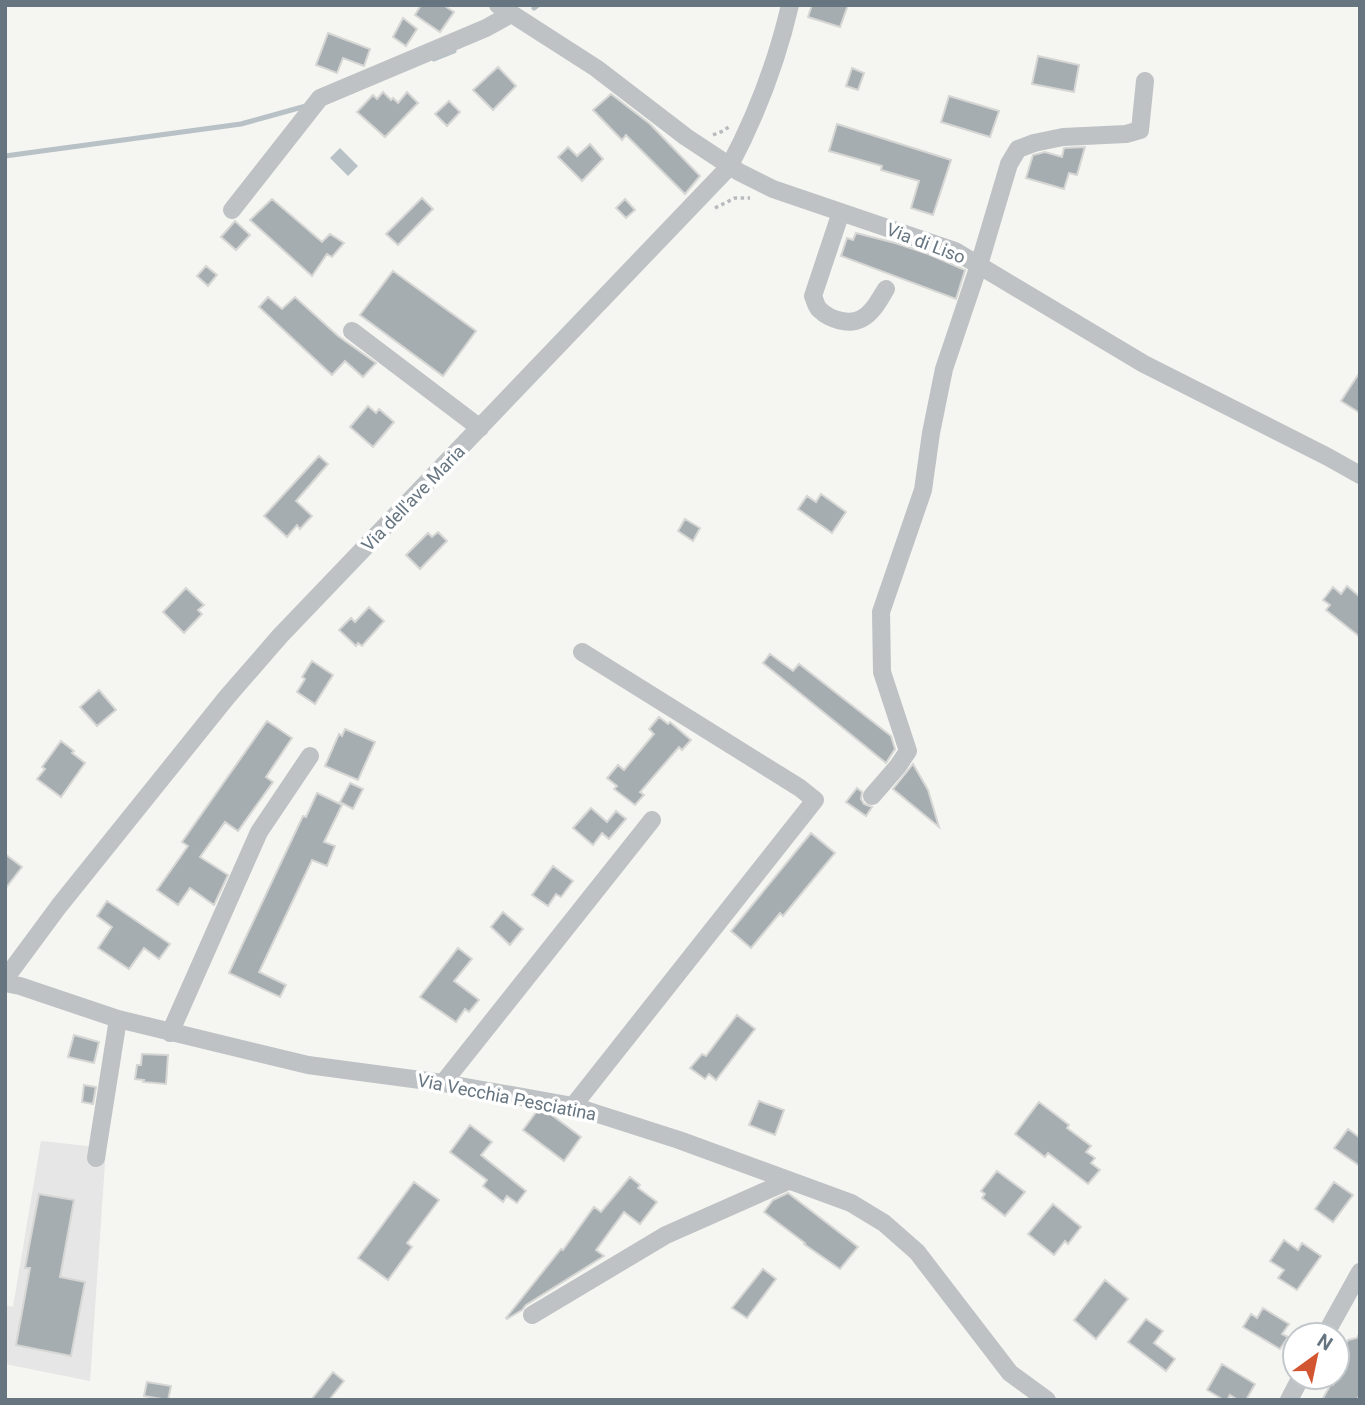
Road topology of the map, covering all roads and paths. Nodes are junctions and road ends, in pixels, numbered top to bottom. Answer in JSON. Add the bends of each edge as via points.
{"nodes":[{"id":1,"x":790,"y":5,"type":"edge"},
{"id":2,"x":505,"y":10,"type":"edge"},
{"id":3,"x":1145,"y":81,"type":"dead end"},
{"id":4,"x":734,"y":120,"type":"dead end"},
{"id":5,"x":708,"y":136,"type":"dead end"},
{"id":6,"x":729,"y":167,"type":"junction"},
{"id":7,"x":758,"y":198,"type":"dead end"},
{"id":8,"x":232,"y":211,"type":"dead end"},
{"id":9,"x":709,"y":212,"type":"dead end"},
{"id":10,"x":841,"y":212,"type":"junction"},
{"id":11,"x":979,"y":265,"type":"junction"},
{"id":12,"x":886,"y":289,"type":"dead end"},
{"id":13,"x":352,"y":331,"type":"dead end"},
{"id":14,"x":480,"y":428,"type":"junction"},
{"id":15,"x":1360,"y":475,"type":"edge"},
{"id":16,"x":582,"y":652,"type":"dead end"},
{"id":17,"x":310,"y":757,"type":"dead end"},
{"id":18,"x":872,"y":796,"type":"dead end"},
{"id":19,"x":652,"y":820,"type":"dead end"},
{"id":20,"x":5,"y":981,"type":"edge"},
{"id":21,"x":118,"y":1019,"type":"junction"},
{"id":22,"x":170,"y":1033,"type":"junction"},
{"id":23,"x":443,"y":1083,"type":"junction"},
{"id":24,"x":573,"y":1106,"type":"junction"},
{"id":25,"x":96,"y":1158,"type":"dead end"},
{"id":26,"x":788,"y":1181,"type":"junction"},
{"id":27,"x":1360,"y":1272,"type":"edge"},
{"id":28,"x":532,"y":1315,"type":"dead end"},
{"id":29,"x":1333,"y":1321,"type":"edge"},
{"id":30,"x":1047,"y":1400,"type":"edge"}],
"edges":[{"from":1,"to":6,"type":"street","name":"Via dell'ave Maria","via":[[765,86]]},
{"from":2,"to":6,"type":"street","name":"Via di Liso","via":[[596,68]]},
{"from":2,"to":8,"type":"street","via":[[486,28],[320,97]]},
{"from":3,"to":11,"type":"street","via":[[1140,130],[1063,137],[1018,149],[1009,164]]},
{"from":4,"to":5,"type":"path","via":[[723,131]]},
{"from":6,"to":10,"type":"street","name":"Via di Liso","via":[[773,189]]},
{"from":6,"to":14,"type":"street","name":"Via dell'ave Maria"},
{"from":7,"to":9,"type":"path","via":[[735,198]]},
{"from":10,"to":11,"type":"street","name":"Via di Liso","via":[[954,251]]},
{"from":10,"to":12,"type":"street","via":[[813,296],[818,309],[847,323],[862,319]]},
{"from":11,"to":15,"type":"street","name":"Via di Liso","via":[[1144,364]]},
{"from":11,"to":18,"type":"street","via":[[943,369],[923,491],[881,612],[882,672],[908,751]]},
{"from":13,"to":14,"type":"street"},
{"from":14,"to":20,"type":"street","name":"Via dell'ave Maria","via":[[280,636],[59,906]]},
{"from":16,"to":24,"type":"street","via":[[815,800]]},
{"from":17,"to":22,"type":"street","via":[[259,832]]},
{"from":19,"to":23,"type":"street"},
{"from":20,"to":21,"type":"street","name":"Via Vecchia Pesciatina"},
{"from":21,"to":22,"type":"street","name":"Via Vecchia Pesciatina"},
{"from":21,"to":25,"type":"street"},
{"from":22,"to":23,"type":"street","name":"Via Vecchia Pesciatina","via":[[308,1065]]},
{"from":23,"to":24,"type":"street","name":"Via Vecchia Pesciatina"},
{"from":24,"to":26,"type":"street","name":"Via Vecchia Pesciatina"},
{"from":26,"to":28,"type":"street","via":[[666,1235]]},
{"from":26,"to":30,"type":"street","name":"Via Vecchia Pesciatina","via":[[851,1203],[884,1223],[917,1252],[1010,1373]]},
{"from":27,"to":29,"type":"street"}]}
